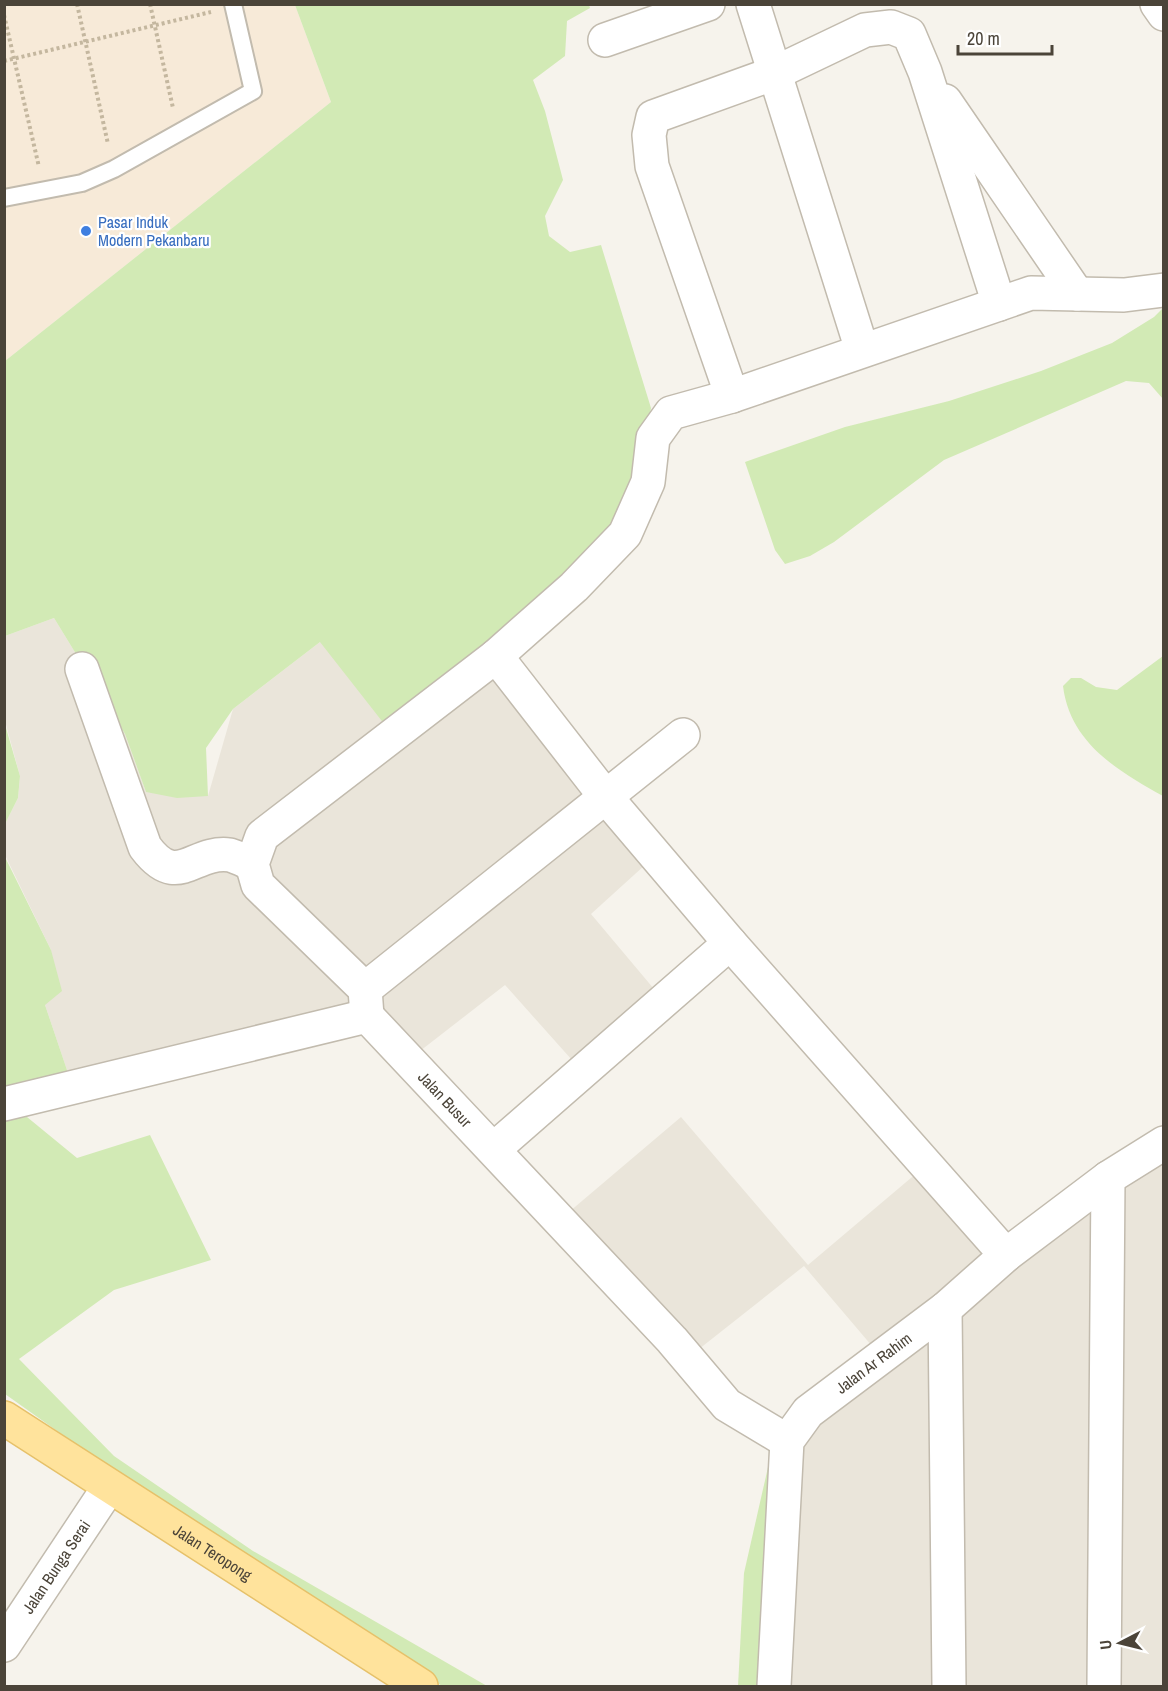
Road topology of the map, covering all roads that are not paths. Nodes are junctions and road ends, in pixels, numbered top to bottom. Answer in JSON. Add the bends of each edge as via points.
{"nodes":[{"id":1,"x":708,"y":4,"type":"edge"},
{"id":2,"x":753,"y":4,"type":"edge"},
{"id":3,"x":1157,"y":4,"type":"edge"},
{"id":4,"x":233,"y":5,"type":"edge"},
{"id":5,"x":1164,"y":14,"type":"edge"},
{"id":6,"x":606,"y":40,"type":"dead end"},
{"id":7,"x":925,"y":72,"type":"junction"},
{"id":8,"x":775,"y":73,"type":"junction"},
{"id":9,"x":4,"y":198,"type":"edge"},
{"id":10,"x":1164,"y":291,"type":"edge"},
{"id":11,"x":1077,"y":294,"type":"junction"},
{"id":12,"x":999,"y":304,"type":"junction"},
{"id":13,"x":862,"y":350,"type":"junction"},
{"id":14,"x":732,"y":396,"type":"junction"},
{"id":15,"x":496,"y":656,"type":"junction"},
{"id":16,"x":82,"y":669,"type":"dead end"},
{"id":17,"x":683,"y":735,"type":"dead end"},
{"id":18,"x":605,"y":796,"type":"junction"},
{"id":19,"x":252,"y":864,"type":"junction"},
{"id":20,"x":730,"y":943,"type":"junction"},
{"id":21,"x":366,"y":1003,"type":"junction"},
{"id":22,"x":4,"y":1104,"type":"edge"},
{"id":23,"x":1164,"y":1143,"type":"edge"},
{"id":24,"x":494,"y":1149,"type":"junction"},
{"id":25,"x":1108,"y":1178,"type":"junction"},
{"id":26,"x":1006,"y":1255,"type":"junction"},
{"id":27,"x":945,"y":1309,"type":"junction"},
{"id":28,"x":4,"y":1418,"type":"edge"},
{"id":29,"x":787,"y":1440,"type":"junction"},
{"id":30,"x":109,"y":1487,"type":"junction"},
{"id":31,"x":4,"y":1645,"type":"edge"},
{"id":32,"x":783,"y":1683,"type":"edge"},
{"id":33,"x":421,"y":1686,"type":"edge"},
{"id":34,"x":949,"y":1686,"type":"edge"},
{"id":35,"x":1104,"y":1686,"type":"edge"}],
"edges":[{"from":1,"to":6,"type":"street"},
{"from":2,"to":8,"type":"street"},
{"from":3,"to":5,"type":"street"},
{"from":4,"to":9,"type":"lane","via":[[253,91],[82,183]]},
{"from":7,"to":8,"type":"street","via":[[909,34],[891,27],[865,30]]},
{"from":7,"to":11,"type":"street"},
{"from":7,"to":12,"type":"street"},
{"from":8,"to":13,"type":"street"},
{"from":8,"to":14,"type":"street","via":[[653,117],[649,135],[652,166]]},
{"from":10,"to":11,"type":"street"},
{"from":11,"to":12,"type":"street","via":[[1031,293]]},
{"from":12,"to":13,"type":"street"},
{"from":13,"to":14,"type":"street"},
{"from":14,"to":15,"type":"street","via":[[671,413],[653,438],[648,482],[625,534],[574,587]]},
{"from":15,"to":18,"type":"street"},
{"from":15,"to":19,"type":"street","via":[[262,836]]},
{"from":16,"to":19,"type":"street","via":[[145,847],[157,863],[178,868],[229,855]]},
{"from":17,"to":18,"type":"street"},
{"from":18,"to":20,"type":"street"},
{"from":18,"to":21,"type":"street"},
{"from":19,"to":21,"type":"street","name":"Jalan Busur","via":[[258,885]]},
{"from":20,"to":24,"type":"street"},
{"from":20,"to":26,"type":"street"},
{"from":21,"to":22,"type":"street"},
{"from":21,"to":24,"type":"street","name":"Jalan Busur"},
{"from":23,"to":25,"type":"street","name":"Jalan Ar Rahim"},
{"from":24,"to":29,"type":"street","name":"Jalan Busur","via":[[672,1340],[727,1405]]},
{"from":25,"to":26,"type":"street","name":"Jalan Ar Rahim"},
{"from":25,"to":35,"type":"street"},
{"from":26,"to":27,"type":"street","name":"Jalan Ar Rahim"},
{"from":27,"to":29,"type":"street","name":"Jalan Ar Rahim","via":[[808,1412]]},
{"from":27,"to":34,"type":"street"},
{"from":28,"to":30,"type":"main road","name":"Jalan Teropong"},
{"from":29,"to":32,"type":"street"},
{"from":30,"to":31,"type":"street","name":"Jalan Bunga Serai"},
{"from":30,"to":33,"type":"main road","name":"Jalan Teropong"}]}
